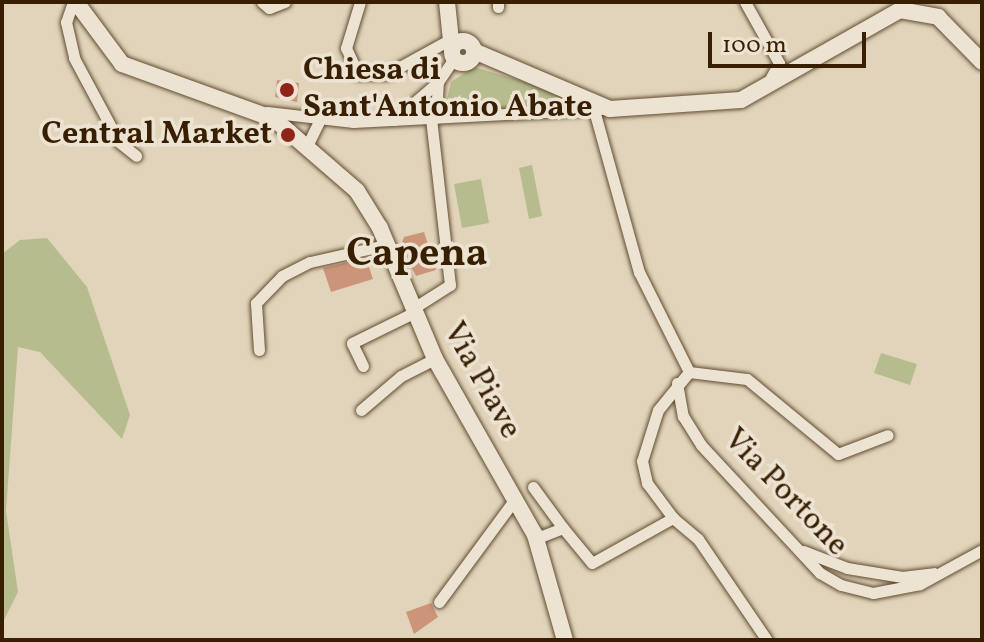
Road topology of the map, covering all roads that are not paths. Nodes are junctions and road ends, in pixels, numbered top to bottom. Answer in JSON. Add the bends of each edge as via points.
{"nodes":[{"id":1,"x":75,"y":2,"type":"edge"},
{"id":2,"x":262,"y":2,"type":"edge"},
{"id":3,"x":285,"y":2,"type":"edge"},
{"id":4,"x":360,"y":2,"type":"edge"},
{"id":5,"x":745,"y":2,"type":"edge"},
{"id":6,"x":907,"y":6,"type":"edge"},
{"id":7,"x":448,"y":8,"type":"edge"},
{"id":8,"x":976,"y":43,"type":"edge"},
{"id":9,"x":471,"y":46,"type":"junction"},
{"id":10,"x":452,"y":50,"type":"junction"},
{"id":11,"x":982,"y":62,"type":"edge"},
{"id":12,"x":438,"y":82,"type":"junction"},
{"id":13,"x":757,"y":93,"type":"junction"},
{"id":14,"x":412,"y":103,"type":"junction"},
{"id":15,"x":602,"y":109,"type":"junction"},
{"id":16,"x":257,"y":110,"type":"junction"},
{"id":17,"x":434,"y":118,"type":"junction"},
{"id":18,"x":417,"y":119,"type":"junction"},
{"id":19,"x":394,"y":120,"type":"junction"},
{"id":20,"x":319,"y":121,"type":"junction"},
{"id":21,"x":308,"y":144,"type":"junction"},
{"id":22,"x":136,"y":156,"type":"dead end"},
{"id":23,"x":386,"y":245,"type":"junction"},
{"id":24,"x":412,"y":311,"type":"junction"},
{"id":25,"x":259,"y":350,"type":"dead end"},
{"id":26,"x":435,"y":359,"type":"junction"},
{"id":27,"x":363,"y":366,"type":"dead end"},
{"id":28,"x":689,"y":372,"type":"junction"},
{"id":29,"x":677,"y":383,"type":"junction"},
{"id":30,"x":361,"y":410,"type":"dead end"},
{"id":31,"x":888,"y":435,"type":"dead end"},
{"id":32,"x":533,"y":487,"type":"dead end"},
{"id":33,"x":515,"y":499,"type":"junction"},
{"id":34,"x":673,"y":518,"type":"junction"},
{"id":35,"x":563,"y":528,"type":"junction"},
{"id":36,"x":538,"y":539,"type":"junction"},
{"id":37,"x":799,"y":549,"type":"junction"},
{"id":38,"x":982,"y":550,"type":"edge"},
{"id":39,"x":941,"y":573,"type":"junction"},
{"id":40,"x":439,"y":602,"type":"dead end"},
{"id":41,"x":565,"y":640,"type":"edge"},
{"id":42,"x":767,"y":640,"type":"edge"}],
"edges":[{"from":1,"to":16,"type":"main road","name":"Via Piave","via":[[117,60],[197,93]]},
{"from":1,"to":22,"type":"street","via":[[66,22],[74,58],[119,142]]},
{"from":2,"to":3,"type":"street","via":[[269,8]]},
{"from":4,"to":10,"type":"street","via":[[346,48],[358,74],[387,74]]},
{"from":5,"to":13,"type":"street","via":[[779,63]]},
{"from":6,"to":8,"type":"main road","via":[[938,17]]},
{"from":6,"to":13,"type":"main road"},
{"from":7,"to":9,"type":"main road"},
{"from":7,"to":10,"type":"main road"},
{"from":8,"to":11,"type":"main road"},
{"from":9,"to":10,"type":"main road"},
{"from":9,"to":15,"type":"main road"},
{"from":10,"to":12,"type":"street"},
{"from":12,"to":14,"type":"street"},
{"from":12,"to":17,"type":"street"},
{"from":13,"to":15,"type":"main road","via":[[726,103]]},
{"from":14,"to":18,"type":"street"},
{"from":14,"to":19,"type":"street"},
{"from":15,"to":17,"type":"street"},
{"from":15,"to":28,"type":"street","via":[[620,214],[643,281]]},
{"from":16,"to":20,"type":"street"},
{"from":16,"to":21,"type":"main road","name":"Via Piave"},
{"from":17,"to":18,"type":"street"},
{"from":17,"to":24,"type":"street","via":[[450,285]]},
{"from":18,"to":19,"type":"street"},
{"from":19,"to":20,"type":"street"},
{"from":20,"to":21,"type":"street"},
{"from":21,"to":23,"type":"main road","name":"Via Piave","via":[[357,191]]},
{"from":23,"to":24,"type":"main road","name":"Via Piave"},
{"from":23,"to":25,"type":"street","via":[[310,262],[282,276],[256,303]]},
{"from":24,"to":26,"type":"main road","name":"Via Piave"},
{"from":24,"to":27,"type":"street","via":[[347,345]]},
{"from":26,"to":30,"type":"street","via":[[401,376]]},
{"from":26,"to":33,"type":"main road","name":"Via Piave"},
{"from":28,"to":29,"type":"street"},
{"from":28,"to":31,"type":"street","via":[[747,379],[838,454]]},
{"from":29,"to":34,"type":"street","via":[[650,428],[642,461],[647,483]]},
{"from":29,"to":37,"type":"street","name":"Via Portone","via":[[690,432]]},
{"from":32,"to":35,"type":"street"},
{"from":33,"to":36,"type":"main road","name":"Via Piave"},
{"from":33,"to":40,"type":"street"},
{"from":34,"to":35,"type":"street","via":[[592,563]]},
{"from":34,"to":42,"type":"street","via":[[698,539]]},
{"from":35,"to":36,"type":"street"},
{"from":36,"to":41,"type":"main road","name":"Via Piave"},
{"from":37,"to":39,"type":"street","via":[[855,570],[902,577]]},
{"from":37,"to":39,"type":"street","name":"Via Portone","via":[[820,573],[873,593]]},
{"from":38,"to":39,"type":"street","name":"Via Portone"}]}
